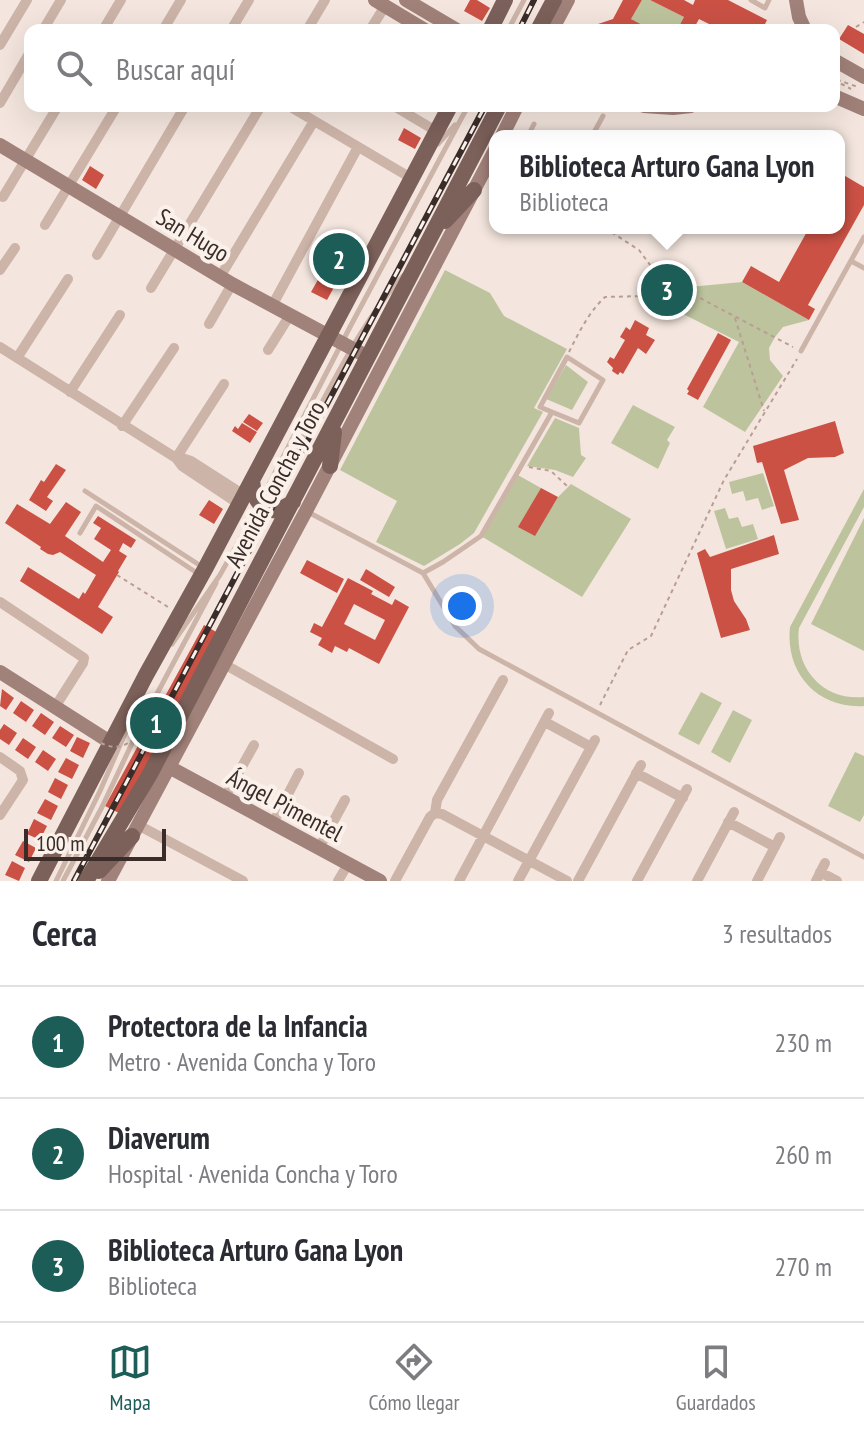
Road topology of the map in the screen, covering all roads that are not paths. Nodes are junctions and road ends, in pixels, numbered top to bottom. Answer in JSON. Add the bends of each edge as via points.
{"nodes":[{"id":1,"x":27,"y":0,"type":"edge"},
{"id":2,"x":61,"y":0,"type":"edge"},
{"id":3,"x":121,"y":0,"type":"edge"},
{"id":4,"x":181,"y":0,"type":"edge"},
{"id":5,"x":249,"y":0,"type":"edge"},
{"id":6,"x":325,"y":0,"type":"edge"},
{"id":7,"x":524,"y":0,"type":"edge"},
{"id":8,"x":554,"y":0,"type":"edge"},
{"id":9,"x":568,"y":0,"type":"edge"},
{"id":10,"x":751,"y":0,"type":"edge"},
{"id":11,"x":769,"y":0,"type":"edge"},
{"id":12,"x":796,"y":1,"type":"edge"},
{"id":13,"x":380,"y":3,"type":"edge"},
{"id":14,"x":500,"y":3,"type":"edge"},
{"id":15,"x":412,"y":4,"type":"edge"},
{"id":16,"x":47,"y":24,"type":"edge"},
{"id":17,"x":107,"y":24,"type":"edge"},
{"id":18,"x":167,"y":24,"type":"edge"},
{"id":19,"x":235,"y":24,"type":"edge"},
{"id":20,"x":311,"y":24,"type":"edge"},
{"id":21,"x":372,"y":24,"type":"edge"},
{"id":22,"x":412,"y":24,"type":"edge"},
{"id":23,"x":416,"y":24,"type":"edge"},
{"id":24,"x":447,"y":24,"type":"edge"},
{"id":25,"x":492,"y":24,"type":"edge"},
{"id":26,"x":511,"y":24,"type":"edge"},
{"id":27,"x":541,"y":24,"type":"edge"},
{"id":28,"x":555,"y":24,"type":"edge"},
{"id":29,"x":797,"y":24,"type":"edge"},
{"id":30,"x":802,"y":24,"type":"edge"},
{"id":31,"x":0,"y":45,"type":"edge"},
{"id":32,"x":24,"y":62,"type":"edge"},
{"id":33,"x":840,"y":64,"type":"edge"},
{"id":34,"x":840,"y":73,"type":"edge"},
{"id":35,"x":864,"y":78,"type":"edge"},
{"id":36,"x":840,"y":99,"type":"edge"},
{"id":37,"x":0,"y":103,"type":"edge"},
{"id":38,"x":864,"y":109,"type":"edge"},
{"id":39,"x":54,"y":112,"type":"edge"},
{"id":40,"x":113,"y":112,"type":"edge"},
{"id":41,"x":181,"y":112,"type":"edge"},
{"id":42,"x":257,"y":112,"type":"edge"},
{"id":43,"x":299,"y":112,"type":"edge"},
{"id":44,"x":404,"y":112,"type":"edge"},
{"id":45,"x":447,"y":112,"type":"edge"},
{"id":46,"x":465,"y":112,"type":"edge"},
{"id":47,"x":496,"y":112,"type":"edge"},
{"id":48,"x":514,"y":112,"type":"edge"},
{"id":49,"x":603,"y":116,"type":"dead end"},
{"id":50,"x":462,"y":119,"type":"junction"},
{"id":51,"x":314,"y":121,"type":"junction"},
{"id":52,"x":534,"y":124,"type":"dead end"},
{"id":53,"x":505,"y":130,"type":"edge"},
{"id":54,"x":531,"y":130,"type":"edge"},
{"id":55,"x":595,"y":130,"type":"edge"},
{"id":56,"x":436,"y":131,"type":"junction"},
{"id":57,"x":0,"y":145,"type":"edge"},
{"id":58,"x":358,"y":147,"type":"junction"},
{"id":59,"x":25,"y":160,"type":"junction"},
{"id":60,"x":489,"y":162,"type":"edge"},
{"id":61,"x":415,"y":172,"type":"junction"},
{"id":62,"x":69,"y":186,"type":"junction"},
{"id":63,"x":474,"y":190,"type":"junction"},
{"id":64,"x":3,"y":197,"type":"dead end"},
{"id":65,"x":119,"y":216,"type":"junction"},
{"id":66,"x":45,"y":225,"type":"dead end"},
{"id":67,"x":433,"y":234,"type":"junction"},
{"id":68,"x":864,"y":237,"type":"edge"},
{"id":69,"x":15,"y":248,"type":"dead end"},
{"id":70,"x":174,"y":250,"type":"junction"},
{"id":71,"x":97,"y":255,"type":"dead end"},
{"id":72,"x":419,"y":260,"type":"junction"},
{"id":73,"x":851,"y":261,"type":"junction"},
{"id":74,"x":864,"y":268,"type":"edge"},
{"id":75,"x":0,"y":270,"type":"edge"},
{"id":76,"x":68,"y":279,"type":"dead end"},
{"id":77,"x":226,"y":281,"type":"junction"},
{"id":78,"x":151,"y":288,"type":"dead end"},
{"id":79,"x":272,"y":306,"type":"junction"},
{"id":80,"x":120,"y":315,"type":"dead end"},
{"id":81,"x":290,"y":315,"type":"junction"},
{"id":82,"x":209,"y":324,"type":"dead end"},
{"id":83,"x":341,"y":342,"type":"junction"},
{"id":84,"x":0,"y":347,"type":"edge"},
{"id":85,"x":174,"y":348,"type":"dead end"},
{"id":86,"x":268,"y":350,"type":"dead end"},
{"id":87,"x":801,"y":351,"type":"road end"},
{"id":88,"x":368,"y":357,"type":"junction"},
{"id":89,"x":17,"y":358,"type":"junction"},
{"id":90,"x":224,"y":384,"type":"dead end"},
{"id":91,"x":70,"y":392,"type":"junction"},
{"id":92,"x":552,"y":412,"type":"junction"},
{"id":93,"x":336,"y":419,"type":"junction"},
{"id":94,"x":122,"y":426,"type":"junction"},
{"id":95,"x":176,"y":458,"type":"junction"},
{"id":96,"x":330,"y":466,"type":"junction"},
{"id":97,"x":85,"y":491,"type":"dead end"},
{"id":98,"x":245,"y":493,"type":"junction"},
{"id":99,"x":259,"y":504,"type":"junction"},
{"id":100,"x":300,"y":507,"type":"junction"},
{"id":101,"x":80,"y":533,"type":"dead end"},
{"id":102,"x":209,"y":573,"type":"junction"},
{"id":103,"x":423,"y":573,"type":"junction"},
{"id":104,"x":0,"y":602,"type":"edge"},
{"id":105,"x":170,"y":647,"type":"dead end"},
{"id":106,"x":161,"y":662,"type":"dead end"},
{"id":107,"x":224,"y":664,"type":"junction"},
{"id":108,"x":0,"y":672,"type":"edge"},
{"id":109,"x":155,"y":673,"type":"dead end"},
{"id":110,"x":503,"y":680,"type":"dead end"},
{"id":111,"x":149,"y":684,"type":"dead end"},
{"id":112,"x":55,"y":707,"type":"junction"},
{"id":113,"x":106,"y":743,"type":"junction"},
{"id":114,"x":254,"y":745,"type":"dead end"},
{"id":115,"x":0,"y":757,"type":"edge"},
{"id":116,"x":393,"y":759,"type":"dead end"},
{"id":117,"x":169,"y":767,"type":"junction"},
{"id":118,"x":299,"y":773,"type":"dead end"},
{"id":119,"x":225,"y":797,"type":"junction"},
{"id":120,"x":345,"y":800,"type":"dead end"},
{"id":121,"x":435,"y":813,"type":"junction"},
{"id":122,"x":0,"y":815,"type":"edge"},
{"id":123,"x":273,"y":823,"type":"junction"},
{"id":124,"x":135,"y":830,"type":"junction"},
{"id":125,"x":483,"y":836,"type":"junction"},
{"id":126,"x":319,"y":848,"type":"junction"},
{"id":127,"x":864,"y":857,"type":"edge"},
{"id":128,"x":529,"y":861,"type":"junction"},
{"id":129,"x":348,"y":864,"type":"junction"},
{"id":130,"x":820,"y":872,"type":"edge"},
{"id":131,"x":39,"y":881,"type":"edge"},
{"id":132,"x":56,"y":881,"type":"edge"},
{"id":133,"x":63,"y":881,"type":"edge"},
{"id":134,"x":88,"y":881,"type":"edge"},
{"id":135,"x":108,"y":881,"type":"edge"},
{"id":136,"x":243,"y":881,"type":"edge"},
{"id":137,"x":338,"y":881,"type":"edge"},
{"id":138,"x":380,"y":881,"type":"edge"},
{"id":139,"x":395,"y":881,"type":"edge"},
{"id":140,"x":459,"y":881,"type":"edge"},
{"id":141,"x":518,"y":881,"type":"edge"},
{"id":142,"x":567,"y":881,"type":"edge"},
{"id":143,"x":578,"y":881,"type":"edge"},
{"id":144,"x":637,"y":881,"type":"edge"},
{"id":145,"x":697,"y":881,"type":"edge"},
{"id":146,"x":757,"y":881,"type":"edge"},
{"id":147,"x":837,"y":881,"type":"edge"}],
"edges":[{"from":1,"to":31,"type":"street"},
{"from":2,"to":16,"type":"street"},
{"from":3,"to":17,"type":"street"},
{"from":4,"to":18,"type":"street"},
{"from":5,"to":19,"type":"street"},
{"from":6,"to":20,"type":"street"},
{"from":7,"to":26,"type":"lane"},
{"from":8,"to":27,"type":"main road"},
{"from":9,"to":28,"type":"street"},
{"from":10,"to":11,"type":"lane","via":[[765,8]]},
{"from":12,"to":29,"type":"street"},
{"from":12,"to":30,"type":"street"},
{"from":13,"to":21,"type":"street"},
{"from":13,"to":22,"type":"street"},
{"from":14,"to":25,"type":"main road"},
{"from":15,"to":23,"type":"street"},
{"from":15,"to":24,"type":"street"},
{"from":32,"to":37,"type":"street"},
{"from":33,"to":35,"type":"street"},
{"from":34,"to":35,"type":"street"},
{"from":36,"to":38,"type":"street"},
{"from":39,"to":59,"type":"street"},
{"from":40,"to":62,"type":"street"},
{"from":41,"to":65,"type":"street"},
{"from":42,"to":70,"type":"street"},
{"from":43,"to":51,"type":"street"},
{"from":44,"to":56,"type":"street"},
{"from":45,"to":56,"type":"main road","name":"Avenida Concha y Toro"},
{"from":46,"to":50,"type":"lane"},
{"from":47,"to":67,"type":"main road","name":"Avenida Concha y Toro"},
{"from":48,"to":53,"type":"street"},
{"from":49,"to":55,"type":"lane"},
{"from":50,"to":61,"type":"lane"},
{"from":50,"to":83,"type":"lane"},
{"from":51,"to":58,"type":"street"},
{"from":51,"to":77,"type":"street"},
{"from":52,"to":54,"type":"lane"},
{"from":56,"to":61,"type":"main road","name":"Avenida Concha y Toro"},
{"from":57,"to":59,"type":"street","name":"San Hugo"},
{"from":58,"to":61,"type":"street"},
{"from":58,"to":79,"type":"street"},
{"from":59,"to":62,"type":"street","name":"San Hugo"},
{"from":59,"to":64,"type":"street"},
{"from":60,"to":63,"type":"street","name":"Avenida Concha y Toro"},
{"from":61,"to":83,"type":"main road","name":"Avenida Concha y Toro"},
{"from":62,"to":65,"type":"street","name":"San Hugo"},
{"from":62,"to":66,"type":"street"},
{"from":63,"to":67,"type":"main road"},
{"from":63,"to":96,"type":"street","name":"Avenida Concha y Toro"},
{"from":65,"to":70,"type":"street","name":"San Hugo"},
{"from":65,"to":71,"type":"street"},
{"from":67,"to":72,"type":"main road","name":"Avenida Concha y Toro"},
{"from":68,"to":73,"type":"lane"},
{"from":69,"to":75,"type":"street"},
{"from":70,"to":77,"type":"street","name":"San Hugo"},
{"from":70,"to":78,"type":"street"},
{"from":72,"to":83,"type":"lane"},
{"from":72,"to":88,"type":"main road","name":"Avenida Concha y Toro"},
{"from":73,"to":74,"type":"lane"},
{"from":73,"to":87,"type":"lane"},
{"from":76,"to":89,"type":"street"},
{"from":77,"to":79,"type":"street","name":"San Hugo"},
{"from":77,"to":82,"type":"street"},
{"from":79,"to":81,"type":"street","name":"San Hugo"},
{"from":80,"to":91,"type":"street"},
{"from":81,"to":83,"type":"street","name":"San Hugo"},
{"from":81,"to":86,"type":"street"},
{"from":83,"to":88,"type":"street","name":"San Hugo"},
{"from":83,"to":98,"type":"main road","name":"Avenida Concha y Toro"},
{"from":83,"to":99,"type":"lane"},
{"from":83,"to":99,"type":"lane","via":[[290,459]]},
{"from":84,"to":89,"type":"street"},
{"from":85,"to":94,"type":"street"},
{"from":88,"to":93,"type":"main road","name":"Avenida Concha y Toro"},
{"from":89,"to":91,"type":"street"},
{"from":90,"to":95,"type":"street"},
{"from":91,"to":94,"type":"street"},
{"from":92,"to":92,"type":"lane","via":[[579,423],[603,380],[567,357],[540,407]]},
{"from":92,"to":103,"type":"lane","via":[[481,536]]},
{"from":93,"to":96,"type":"main road"},
{"from":93,"to":100,"type":"main road","name":"Avenida Concha y Toro"},
{"from":94,"to":95,"type":"street"},
{"from":95,"to":98,"type":"street","via":[[191,461]]},
{"from":96,"to":100,"type":"street","name":"Avenida Concha y Toro"},
{"from":97,"to":102,"type":"lane"},
{"from":98,"to":99,"type":"main road","via":[[254,494]]},
{"from":98,"to":102,"type":"main road","name":"Avenida Concha y Toro"},
{"from":99,"to":100,"type":"main road","via":[[270,511]]},
{"from":99,"to":102,"type":"lane"},
{"from":100,"to":103,"type":"lane"},
{"from":100,"to":107,"type":"street","name":"Avenida Concha y Toro"},
{"from":100,"to":134,"type":"main road","name":"Avenida Concha y Toro"},
{"from":101,"to":102,"type":"lane","via":[[96,506]]},
{"from":102,"to":105,"type":"lane"},
{"from":102,"to":113,"type":"main road","name":"Avenida Concha y Toro","via":[[179,614]]},
{"from":102,"to":133,"type":"lane","via":[[205,606]]},
{"from":103,"to":127,"type":"lane","via":[[455,626],[479,649]]},
{"from":104,"to":112,"type":"street","via":[[84,658]]},
{"from":106,"to":109,"type":"lane"},
{"from":107,"to":116,"type":"street"},
{"from":107,"to":117,"type":"street","name":"Avenida Concha y Toro"},
{"from":108,"to":112,"type":"street"},
{"from":110,"to":121,"type":"street","via":[[437,800]]},
{"from":111,"to":132,"type":"lane"},
{"from":112,"to":113,"type":"street"},
{"from":113,"to":131,"type":"main road","name":"Avenida Concha y Toro"},
{"from":114,"to":119,"type":"street"},
{"from":115,"to":122,"type":"street","via":[[22,777]]},
{"from":117,"to":119,"type":"street","name":"Ángel Pimentel"},
{"from":117,"to":124,"type":"street","name":"Avenida Concha y Toro"},
{"from":118,"to":123,"type":"street"},
{"from":119,"to":123,"type":"street","name":"Ángel Pimentel"},
{"from":120,"to":126,"type":"street"},
{"from":121,"to":125,"type":"street"},
{"from":121,"to":139,"type":"street"},
{"from":123,"to":126,"type":"street","name":"Ángel Pimentel"},
{"from":124,"to":134,"type":"main road"},
{"from":124,"to":135,"type":"street","name":"Avenida Concha y Toro"},
{"from":124,"to":136,"type":"street"},
{"from":125,"to":128,"type":"street"},
{"from":125,"to":128,"type":"street","via":[[547,718],[593,743]]},
{"from":125,"to":140,"type":"street"},
{"from":126,"to":129,"type":"street","name":"Ángel Pimentel"},
{"from":128,"to":141,"type":"street"},
{"from":128,"to":142,"type":"street"},
{"from":129,"to":137,"type":"street"},
{"from":129,"to":138,"type":"street","name":"Ángel Pimentel"},
{"from":130,"to":147,"type":"street"},
{"from":143,"to":144,"type":"street","via":[[638,769],[685,794]]},
{"from":145,"to":146,"type":"street","via":[[731,817],[777,842]]}]}
